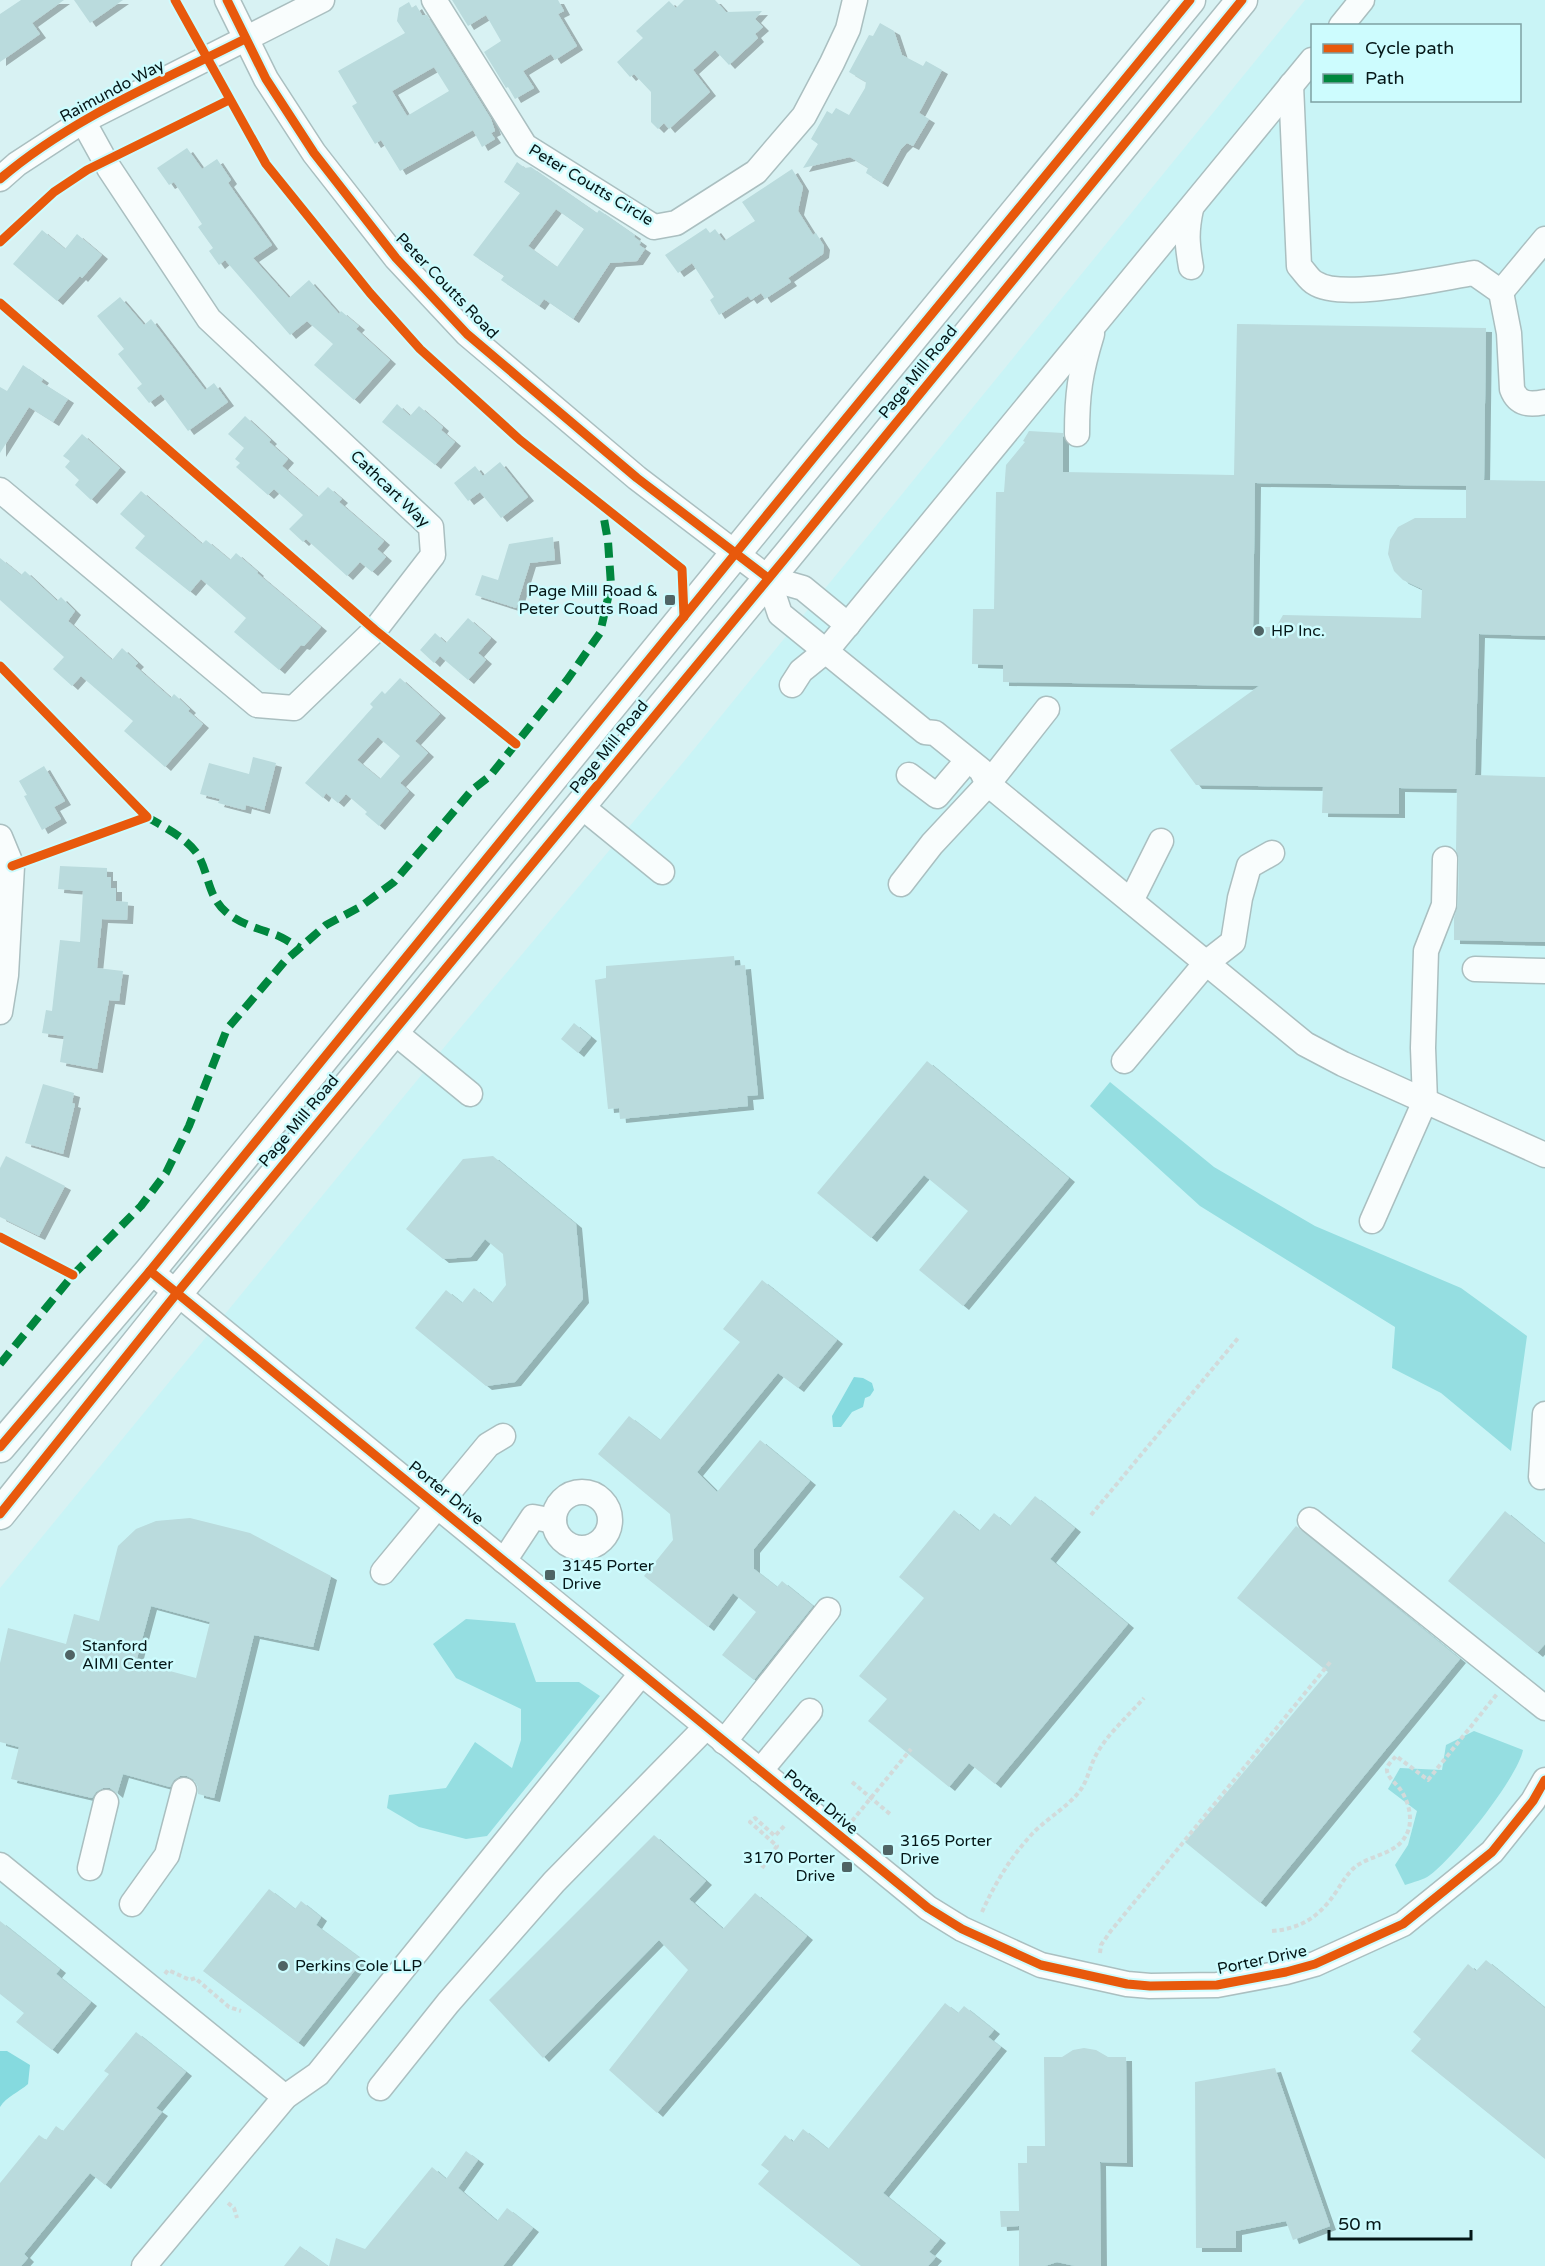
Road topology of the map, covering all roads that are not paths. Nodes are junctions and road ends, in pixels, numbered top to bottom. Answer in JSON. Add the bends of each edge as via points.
{"nodes":[{"id":1,"x":227,"y":0,"type":"edge"},
{"id":2,"x":322,"y":0,"type":"edge"},
{"id":3,"x":434,"y":0,"type":"edge"},
{"id":4,"x":855,"y":0,"type":"edge"},
{"id":5,"x":1190,"y":0,"type":"edge"},
{"id":6,"x":1242,"y":0,"type":"edge"},
{"id":7,"x":1362,"y":0,"type":"edge"},
{"id":8,"x":1343,"y":24,"type":"edge"},
{"id":9,"x":245,"y":39,"type":"junction"},
{"id":10,"x":1311,"y":61,"type":"edge"},
{"id":11,"x":1291,"y":86,"type":"junction"},
{"id":12,"x":83,"y":121,"type":"junction"},
{"id":13,"x":0,"y":179,"type":"edge"},
{"id":14,"x":1191,"y":207,"type":"junction"},
{"id":15,"x":1545,"y":239,"type":"edge"},
{"id":16,"x":1191,"y":267,"type":"dead end"},
{"id":17,"x":1502,"y":292,"type":"junction"},
{"id":18,"x":1101,"y":316,"type":"junction"},
{"id":19,"x":1545,"y":402,"type":"edge"},
{"id":20,"x":1077,"y":434,"type":"dead end"},
{"id":21,"x":0,"y":489,"type":"edge"},
{"id":22,"x":737,"y":552,"type":"junction"},
{"id":23,"x":768,"y":578,"type":"junction"},
{"id":24,"x":848,"y":625,"type":"junction"},
{"id":25,"x":827,"y":651,"type":"junction"},
{"id":26,"x":792,"y":685,"type":"dead end"},
{"id":27,"x":1047,"y":709,"type":"dead end"},
{"id":28,"x":925,"y":732,"type":"junction"},
{"id":29,"x":960,"y":769,"type":"junction"},
{"id":30,"x":909,"y":776,"type":"dead end"},
{"id":31,"x":988,"y":784,"type":"junction"},
{"id":32,"x":581,"y":806,"type":"junction"},
{"id":33,"x":0,"y":837,"type":"edge"},
{"id":34,"x":1161,"y":841,"type":"dead end"},
{"id":35,"x":1272,"y":853,"type":"dead end"},
{"id":36,"x":1445,"y":859,"type":"dead end"},
{"id":37,"x":662,"y":872,"type":"dead end"},
{"id":38,"x":901,"y":884,"type":"dead end"},
{"id":39,"x":1131,"y":901,"type":"junction"},
{"id":40,"x":1206,"y":963,"type":"junction"},
{"id":41,"x":1475,"y":969,"type":"dead end"},
{"id":42,"x":1545,"y":971,"type":"edge"},
{"id":43,"x":0,"y":1012,"type":"edge"},
{"id":44,"x":393,"y":1031,"type":"junction"},
{"id":45,"x":1124,"y":1061,"type":"dead end"},
{"id":46,"x":470,"y":1094,"type":"dead end"},
{"id":47,"x":1425,"y":1101,"type":"junction"},
{"id":48,"x":1545,"y":1155,"type":"edge"},
{"id":49,"x":1372,"y":1221,"type":"dead end"},
{"id":50,"x":150,"y":1271,"type":"junction"},
{"id":51,"x":177,"y":1293,"type":"junction"},
{"id":52,"x":1545,"y":1414,"type":"edge"},
{"id":53,"x":503,"y":1436,"type":"dead end"},
{"id":54,"x":0,"y":1447,"type":"edge"},
{"id":55,"x":1540,"y":1477,"type":"dead end"},
{"id":56,"x":438,"y":1506,"type":"junction"},
{"id":57,"x":0,"y":1514,"type":"edge"},
{"id":58,"x":1310,"y":1520,"type":"dead end"},
{"id":59,"x":554,"y":1521,"type":"dead end"},
{"id":60,"x":504,"y":1561,"type":"junction"},
{"id":61,"x":384,"y":1572,"type":"dead end"},
{"id":62,"x":828,"y":1610,"type":"dead end"},
{"id":63,"x":641,"y":1674,"type":"junction"},
{"id":64,"x":1545,"y":1708,"type":"edge"},
{"id":65,"x":810,"y":1711,"type":"dead end"},
{"id":66,"x":715,"y":1734,"type":"junction"},
{"id":67,"x":760,"y":1771,"type":"junction"},
{"id":68,"x":1545,"y":1780,"type":"edge"},
{"id":69,"x":184,"y":1790,"type":"dead end"},
{"id":70,"x":106,"y":1802,"type":"dead end"},
{"id":71,"x":0,"y":1865,"type":"edge"},
{"id":72,"x":90,"y":1868,"type":"dead end"},
{"id":73,"x":132,"y":1904,"type":"dead end"},
{"id":74,"x":380,"y":2088,"type":"dead end"},
{"id":75,"x":285,"y":2097,"type":"junction"},
{"id":76,"x":144,"y":2266,"type":"edge"}],
"edges":[{"from":1,"to":9,"type":"street","name":"Peter Coutts Road"},
{"from":2,"to":9,"type":"street"},
{"from":3,"to":4,"type":"street","name":"Peter Coutts Circle","via":[[525,146],[654,227],[676,223],[756,172],[804,116],[844,38]]},
{"from":5,"to":22,"type":"main road","name":"Page Mill Road"},
{"from":6,"to":23,"type":"main road","name":"Page Mill Road"},
{"from":7,"to":8,"type":"street"},
{"from":9,"to":12,"type":"street","name":"Raimundo Way"},
{"from":9,"to":22,"type":"street","name":"Peter Coutts Road","via":[[314,153],[396,258],[467,334],[637,478]]},
{"from":10,"to":11,"type":"street"},
{"from":11,"to":14,"type":"street"},
{"from":11,"to":17,"type":"street","via":[[1299,266],[1315,284],[1338,290],[1405,285],[1474,273]]},
{"from":12,"to":13,"type":"street","name":"Raimundo Way"},
{"from":12,"to":21,"type":"street","name":"Cathcart Way","via":[[109,168],[209,319],[431,527],[433,555],[375,630],[294,708],[257,705]]},
{"from":14,"to":16,"type":"street","via":[[1186,230]]},
{"from":14,"to":18,"type":"street"},
{"from":15,"to":17,"type":"street"},
{"from":17,"to":19,"type":"street","via":[[1514,395],[1529,404]]},
{"from":18,"to":20,"type":"street","via":[[1080,373]]},
{"from":18,"to":24,"type":"street"},
{"from":22,"to":23,"type":"street","name":"Peter Coutts Road"},
{"from":22,"to":50,"type":"main road","name":"Page Mill Road"},
{"from":23,"to":24,"type":"street","via":[[803,588]]},
{"from":23,"to":25,"type":"street","via":[[780,614]]},
{"from":23,"to":32,"type":"main road","name":"Page Mill Road"},
{"from":24,"to":25,"type":"street"},
{"from":25,"to":26,"type":"street","via":[[801,671]]},
{"from":25,"to":28,"type":"street"},
{"from":27,"to":31,"type":"street"},
{"from":28,"to":29,"type":"street","via":[[926,741]]},
{"from":28,"to":31,"type":"street","via":[[935,733],[981,770]]},
{"from":29,"to":30,"type":"street","via":[[937,796]]},
{"from":29,"to":31,"type":"street","via":[[974,780]]},
{"from":31,"to":38,"type":"street"},
{"from":31,"to":39,"type":"street"},
{"from":32,"to":37,"type":"street"},
{"from":32,"to":44,"type":"main road","name":"Page Mill Road"},
{"from":33,"to":43,"type":"street","via":[[12,866]]},
{"from":34,"to":39,"type":"street"},
{"from":35,"to":40,"type":"street","via":[[1249,866],[1233,942]]},
{"from":36,"to":47,"type":"street","via":[[1444,905],[1426,951]]},
{"from":39,"to":40,"type":"street"},
{"from":40,"to":45,"type":"street"},
{"from":40,"to":47,"type":"street","via":[[1305,1044]]},
{"from":41,"to":42,"type":"street"},
{"from":44,"to":46,"type":"street"},
{"from":44,"to":51,"type":"main road","name":"Page Mill Road"},
{"from":47,"to":48,"type":"street"},
{"from":47,"to":49,"type":"street"},
{"from":50,"to":51,"type":"street","name":"Porter Drive"},
{"from":50,"to":54,"type":"main road","name":"Page Mill Road"},
{"from":51,"to":56,"type":"street","name":"Porter Drive"},
{"from":51,"to":57,"type":"main road","name":"Page Mill Road"},
{"from":52,"to":55,"type":"street"},
{"from":53,"to":56,"type":"street","via":[[488,1445]]},
{"from":56,"to":60,"type":"street","name":"Porter Drive"},
{"from":56,"to":61,"type":"street"},
{"from":58,"to":64,"type":"street"},
{"from":59,"to":60,"type":"street","via":[[533,1517]]},
{"from":60,"to":63,"type":"street","name":"Porter Drive"},
{"from":62,"to":66,"type":"street"},
{"from":63,"to":66,"type":"street","name":"Porter Drive"},
{"from":63,"to":75,"type":"street","via":[[318,2074]]},
{"from":65,"to":67,"type":"street"},
{"from":66,"to":67,"type":"street","name":"Porter Drive"},
{"from":66,"to":74,"type":"street","via":[[554,1882]]},
{"from":67,"to":68,"type":"street","name":"Porter Drive","via":[[944,1919],[1041,1965],[1150,1986],[1217,1985],[1286,1972],[1315,1964],[1403,1924],[1492,1852]]},
{"from":69,"to":73,"type":"street","via":[[167,1854]]},
{"from":70,"to":72,"type":"street"},
{"from":71,"to":75,"type":"street"},
{"from":75,"to":76,"type":"street"}]}
